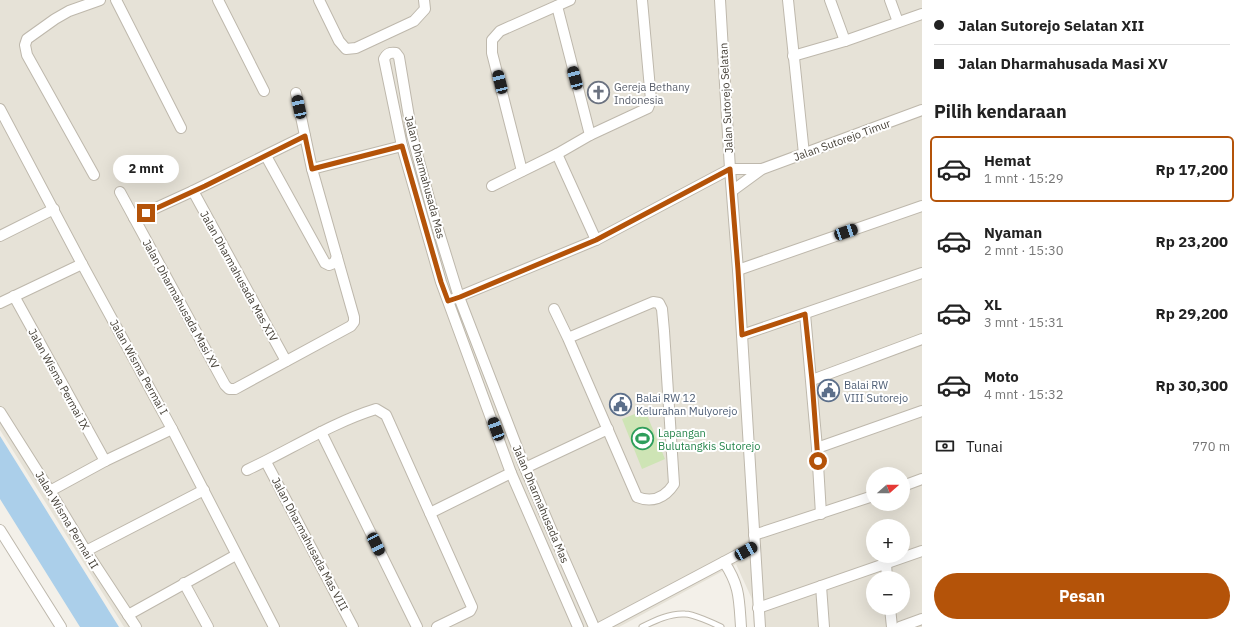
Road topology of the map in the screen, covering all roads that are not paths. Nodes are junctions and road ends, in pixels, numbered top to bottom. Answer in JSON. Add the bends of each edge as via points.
{"nodes":[{"id":1,"x":100,"y":0,"type":"edge"},
{"id":2,"x":116,"y":0,"type":"edge"},
{"id":3,"x":218,"y":0,"type":"edge"},
{"id":4,"x":320,"y":0,"type":"edge"},
{"id":5,"x":424,"y":0,"type":"edge"},
{"id":6,"x":570,"y":0,"type":"edge"},
{"id":7,"x":642,"y":0,"type":"edge"},
{"id":8,"x":720,"y":0,"type":"edge"},
{"id":9,"x":788,"y":0,"type":"edge"},
{"id":10,"x":830,"y":0,"type":"edge"},
{"id":11,"x":890,"y":0,"type":"edge"},
{"id":12,"x":87,"y":2,"type":"edge"},
{"id":13,"x":557,"y":6,"type":"junction"},
{"id":14,"x":922,"y":14,"type":"edge"},
{"id":15,"x":898,"y":22,"type":"junction"},
{"id":16,"x":845,"y":41,"type":"junction"},
{"id":17,"x":793,"y":56,"type":"junction"},
{"id":18,"x":264,"y":91,"type":"dead end"},
{"id":19,"x":296,"y":93,"type":"dead end"},
{"id":20,"x":0,"y":109,"type":"edge"},
{"id":21,"x":922,"y":110,"type":"edge"},
{"id":22,"x":181,"y":128,"type":"dead end"},
{"id":23,"x":590,"y":135,"type":"junction"},
{"id":24,"x":305,"y":136,"type":"junction"},
{"id":25,"x":402,"y":146,"type":"junction"},
{"id":26,"x":557,"y":154,"type":"junction"},
{"id":27,"x":804,"y":154,"type":"junction"},
{"id":28,"x":266,"y":156,"type":"junction"},
{"id":29,"x":312,"y":169,"type":"junction"},
{"id":30,"x":730,"y":169,"type":"junction"},
{"id":31,"x":762,"y":169,"type":"junction"},
{"id":32,"x":522,"y":171,"type":"junction"},
{"id":33,"x":94,"y":175,"type":"dead end"},
{"id":34,"x":492,"y":186,"type":"dead end"},
{"id":35,"x":193,"y":191,"type":"junction"},
{"id":36,"x":732,"y":191,"type":"junction"},
{"id":37,"x":120,"y":192,"type":"dead end"},
{"id":38,"x":922,"y":206,"type":"edge"},
{"id":39,"x":54,"y":209,"type":"junction"},
{"id":40,"x":134,"y":218,"type":"junction"},
{"id":41,"x":0,"y":236,"type":"edge"},
{"id":42,"x":596,"y":240,"type":"junction"},
{"id":43,"x":337,"y":257,"type":"junction"},
{"id":44,"x":82,"y":264,"type":"junction"},
{"id":45,"x":738,"y":270,"type":"junction"},
{"id":46,"x":922,"y":273,"type":"edge"},
{"id":47,"x":14,"y":296,"type":"junction"},
{"id":48,"x":460,"y":297,"type":"junction"},
{"id":49,"x":448,"y":301,"type":"junction"},
{"id":50,"x":0,"y":303,"type":"edge"},
{"id":51,"x":554,"y":309,"type":"dead end"},
{"id":52,"x":805,"y":314,"type":"junction"},
{"id":53,"x":742,"y":335,"type":"junction"},
{"id":54,"x":568,"y":338,"type":"junction"},
{"id":55,"x":922,"y":339,"type":"edge"},
{"id":56,"x":286,"y":361,"type":"junction"},
{"id":57,"x":812,"y":380,"type":"junction"},
{"id":58,"x":922,"y":411,"type":"edge"},
{"id":59,"x":0,"y":412,"type":"edge"},
{"id":60,"x":172,"y":429,"type":"junction"},
{"id":61,"x":608,"y":429,"type":"junction"},
{"id":62,"x":321,"y":432,"type":"junction"},
{"id":63,"x":817,"y":448,"type":"junction"},
{"id":64,"x":104,"y":461,"type":"junction"},
{"id":65,"x":266,"y":462,"type":"junction"},
{"id":66,"x":525,"y":468,"type":"junction"},
{"id":67,"x":247,"y":470,"type":"dead end"},
{"id":68,"x":511,"y":473,"type":"junction"},
{"id":69,"x":922,"y":479,"type":"edge"},
{"id":70,"x":910,"y":483,"type":"edge"},
{"id":71,"x":204,"y":490,"type":"junction"},
{"id":72,"x":50,"y":491,"type":"junction"},
{"id":73,"x":866,"y":498,"type":"edge"},
{"id":74,"x":430,"y":513,"type":"junction"},
{"id":75,"x":821,"y":514,"type":"junction"},
{"id":76,"x":0,"y":530,"type":"edge"},
{"id":77,"x":754,"y":535,"type":"junction"},
{"id":78,"x":754,"y":546,"type":"junction"},
{"id":79,"x":86,"y":551,"type":"junction"},
{"id":80,"x":922,"y":551,"type":"edge"},
{"id":81,"x":236,"y":555,"type":"junction"},
{"id":82,"x":724,"y":562,"type":"junction"},
{"id":83,"x":886,"y":564,"type":"junction"},
{"id":84,"x":886,"y":571,"type":"edge"},
{"id":85,"x":184,"y":583,"type":"junction"},
{"id":86,"x":820,"y":586,"type":"junction"},
{"id":87,"x":758,"y":608,"type":"junction"},
{"id":88,"x":128,"y":615,"type":"junction"},
{"id":89,"x":891,"y":615,"type":"edge"},
{"id":90,"x":922,"y":619,"type":"edge"},
{"id":91,"x":61,"y":627,"type":"edge"},
{"id":92,"x":136,"y":627,"type":"edge"},
{"id":93,"x":208,"y":627,"type":"edge"},
{"id":94,"x":274,"y":627,"type":"edge"},
{"id":95,"x":353,"y":627,"type":"edge"},
{"id":96,"x":417,"y":627,"type":"edge"},
{"id":97,"x":437,"y":627,"type":"edge"},
{"id":98,"x":578,"y":627,"type":"edge"},
{"id":99,"x":594,"y":627,"type":"edge"},
{"id":100,"x":601,"y":627,"type":"edge"},
{"id":101,"x":642,"y":627,"type":"edge"},
{"id":102,"x":721,"y":627,"type":"edge"},
{"id":103,"x":741,"y":627,"type":"edge"},
{"id":104,"x":760,"y":627,"type":"edge"},
{"id":105,"x":824,"y":627,"type":"edge"},
{"id":106,"x":892,"y":627,"type":"edge"},
{"id":107,"x":900,"y":627,"type":"edge"}],
"edges":[{"from":1,"to":12,"type":"street"},
{"from":2,"to":22,"type":"street"},
{"from":3,"to":18,"type":"street"},
{"from":4,"to":5,"type":"street","via":[[346,49],[356,48],[414,21],[425,9]]},
{"from":6,"to":13,"type":"street"},
{"from":7,"to":23,"type":"street","via":[[651,104],[648,108]]},
{"from":8,"to":30,"type":"street","name":"Jalan Sutorejo Selatan"},
{"from":9,"to":17,"type":"street"},
{"from":10,"to":16,"type":"street"},
{"from":11,"to":15,"type":"street"},
{"from":12,"to":33,"type":"street","via":[[55,19],[28,39],[25,45],[27,55]]},
{"from":13,"to":23,"type":"street"},
{"from":13,"to":32,"type":"street","via":[[500,31],[492,40],[492,53]]},
{"from":14,"to":15,"type":"street"},
{"from":15,"to":16,"type":"street"},
{"from":16,"to":17,"type":"street"},
{"from":17,"to":27,"type":"street"},
{"from":19,"to":24,"type":"street"},
{"from":20,"to":39,"type":"street","name":"Jalan Wisma Permai I"},
{"from":21,"to":27,"type":"street","name":"Jalan Sutorejo Timur"},
{"from":23,"to":26,"type":"street"},
{"from":24,"to":28,"type":"street"},
{"from":24,"to":29,"type":"street"},
{"from":25,"to":29,"type":"street"},
{"from":25,"to":48,"type":"street","name":"Jalan Dharmahusada Mas","via":[[384,59],[390,52],[396,53],[399,57],[412,135],[433,213]]},
{"from":25,"to":49,"type":"street","name":"Jalan Dharmahusada Mas"},
{"from":26,"to":32,"type":"street"},
{"from":26,"to":42,"type":"street"},
{"from":27,"to":31,"type":"street","name":"Jalan Sutorejo Timur"},
{"from":28,"to":35,"type":"street"},
{"from":28,"to":43,"type":"street","via":[[326,263],[334,263]]},
{"from":29,"to":43,"type":"street"},
{"from":30,"to":31,"type":"street","name":"Jalan Sutorejo Timur"},
{"from":30,"to":36,"type":"street","name":"Jalan Sutorejo Selatan"},
{"from":30,"to":42,"type":"street"},
{"from":31,"to":36,"type":"street","name":"Jalan Sutorejo Timur"},
{"from":32,"to":34,"type":"street"},
{"from":35,"to":40,"type":"street"},
{"from":35,"to":56,"type":"street","name":"Jalan Dharmahusada Mas XIV"},
{"from":36,"to":45,"type":"street","name":"Jalan Sutorejo Selatan"},
{"from":37,"to":40,"type":"street","name":"Jalan Dharmahusada Masi XV"},
{"from":38,"to":45,"type":"street"},
{"from":39,"to":41,"type":"street"},
{"from":39,"to":44,"type":"street","name":"Jalan Wisma Permai I"},
{"from":40,"to":56,"type":"street","name":"Jalan Dharmahusada Masi XV","via":[[229,389],[236,389]]},
{"from":42,"to":48,"type":"street"},
{"from":43,"to":56,"type":"street","via":[[354,322]]},
{"from":44,"to":47,"type":"street"},
{"from":44,"to":60,"type":"street","name":"Jalan Wisma Permai I"},
{"from":45,"to":53,"type":"street","name":"Jalan Sutorejo Selatan"},
{"from":46,"to":52,"type":"street"},
{"from":47,"to":50,"type":"street"},
{"from":47,"to":64,"type":"street","name":"Jalan Wisma Permai IX"},
{"from":48,"to":49,"type":"street"},
{"from":48,"to":66,"type":"street","name":"Jalan Dharmahusada Mas"},
{"from":49,"to":68,"type":"street","name":"Jalan Dharmahusada Mas"},
{"from":51,"to":54,"type":"street"},
{"from":52,"to":53,"type":"street"},
{"from":52,"to":57,"type":"street"},
{"from":53,"to":77,"type":"street","name":"Jalan Sutorejo Selatan"},
{"from":54,"to":61,"type":"street"},
{"from":54,"to":61,"type":"street","via":[[653,302],[659,303],[662,308],[674,484],[669,492],[645,500],[637,496]]},
{"from":55,"to":57,"type":"street"},
{"from":57,"to":63,"type":"street"},
{"from":58,"to":63,"type":"street"},
{"from":59,"to":72,"type":"street","name":"Jalan Wisma Permai II"},
{"from":60,"to":64,"type":"street"},
{"from":60,"to":71,"type":"street","name":"Jalan Wisma Permai I"},
{"from":61,"to":66,"type":"street"},
{"from":62,"to":65,"type":"street"},
{"from":62,"to":74,"type":"street","via":[[376,409],[386,415]]},
{"from":62,"to":96,"type":"street"},
{"from":63,"to":75,"type":"street"},
{"from":64,"to":72,"type":"street"},
{"from":65,"to":67,"type":"street"},
{"from":65,"to":95,"type":"street","name":"Jalan Dharmahusada Mas VIII"},
{"from":66,"to":99,"type":"street","name":"Jalan Dharmahusada Mas"},
{"from":68,"to":74,"type":"street"},
{"from":68,"to":98,"type":"street","name":"Jalan Dharmahusada Mas"},
{"from":69,"to":70,"type":"street"},
{"from":71,"to":79,"type":"street"},
{"from":71,"to":81,"type":"street","name":"Jalan Wisma Permai I"},
{"from":72,"to":79,"type":"street","name":"Jalan Wisma Permai II"},
{"from":73,"to":75,"type":"street"},
{"from":74,"to":97,"type":"street","via":[[472,607],[470,611]]},
{"from":75,"to":77,"type":"street"},
{"from":76,"to":91,"type":"street"},
{"from":77,"to":78,"type":"street","name":"Jalan Sutorejo Selatan"},
{"from":78,"to":82,"type":"street"},
{"from":78,"to":87,"type":"street","name":"Jalan Sutorejo Selatan"},
{"from":79,"to":88,"type":"street","name":"Jalan Wisma Permai II"},
{"from":80,"to":83,"type":"street"},
{"from":81,"to":85,"type":"street"},
{"from":81,"to":94,"type":"street","name":"Jalan Wisma Permai I"},
{"from":82,"to":100,"type":"street"},
{"from":82,"to":103,"type":"street","via":[[737,586]]},
{"from":83,"to":84,"type":"street"},
{"from":83,"to":86,"type":"street"},
{"from":85,"to":88,"type":"street"},
{"from":85,"to":93,"type":"street"},
{"from":86,"to":87,"type":"street"},
{"from":86,"to":105,"type":"street"},
{"from":87,"to":104,"type":"street","name":"Jalan Sutorejo Selatan"},
{"from":88,"to":92,"type":"street","name":"Jalan Wisma Permai II"},
{"from":89,"to":106,"type":"street"},
{"from":90,"to":107,"type":"street"},
{"from":101,"to":102,"type":"lane","via":[[675,614],[685,614]]}]}
